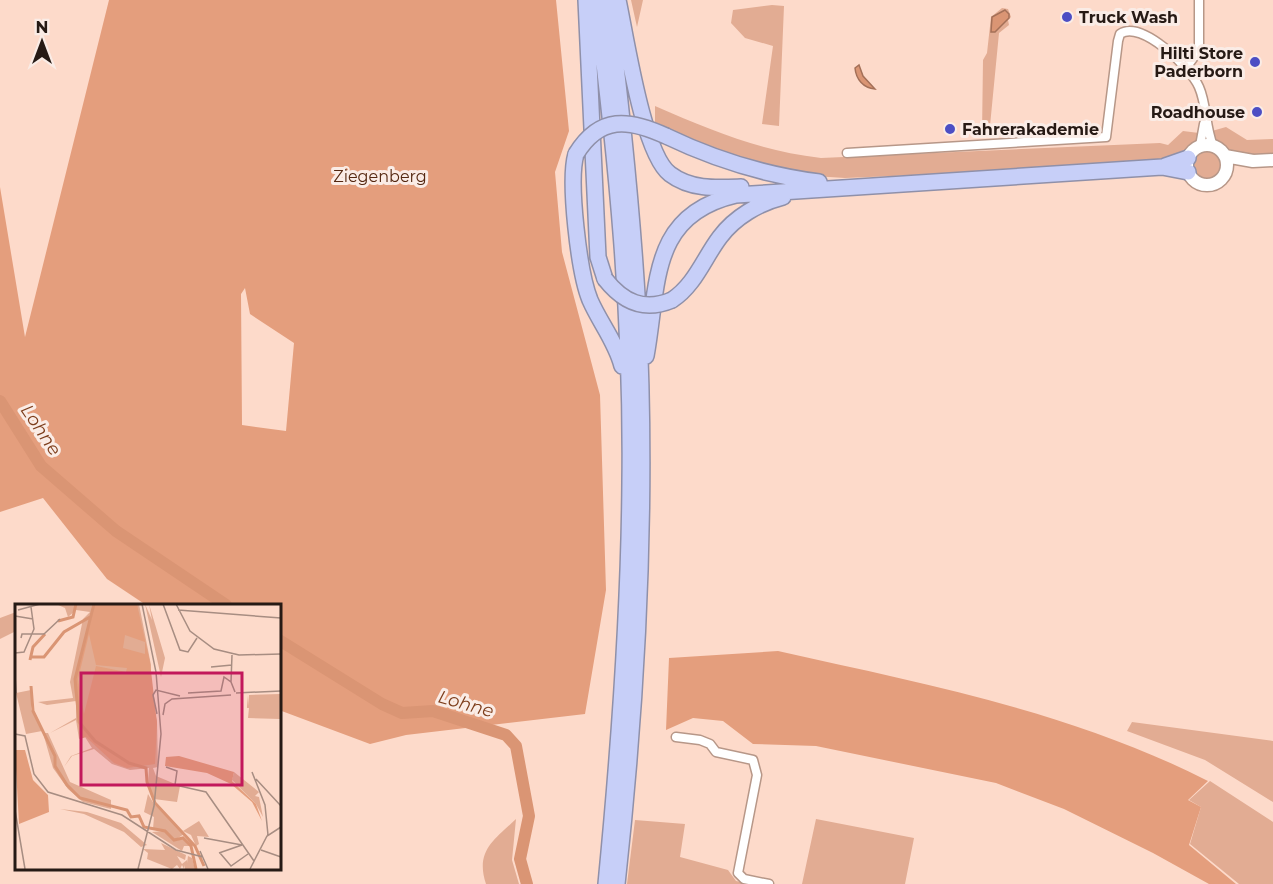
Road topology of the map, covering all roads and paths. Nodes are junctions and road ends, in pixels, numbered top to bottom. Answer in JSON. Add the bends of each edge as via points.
{"nodes":[{"id":1,"x":586,"y":0,"type":"edge"},
{"id":2,"x":596,"y":0,"type":"edge"},
{"id":3,"x":608,"y":0,"type":"edge"},
{"id":4,"x":618,"y":0,"type":"edge"},
{"id":5,"x":1199,"y":0,"type":"edge"},
{"id":6,"x":1186,"y":68,"type":"junction"},
{"id":7,"x":1206,"y":146,"type":"junction"},
{"id":8,"x":847,"y":153,"type":"dead end"},
{"id":9,"x":1225,"y":156,"type":"junction"},
{"id":10,"x":1273,"y":160,"type":"edge"},
{"id":11,"x":1254,"y":161,"type":"junction"},
{"id":12,"x":1188,"y":165,"type":"junction"},
{"id":13,"x":1226,"y":170,"type":"junction"},
{"id":14,"x":824,"y":186,"type":"junction"},
{"id":15,"x":635,"y":392,"type":"junction"},
{"id":16,"x":632,"y":639,"type":"junction"},
{"id":17,"x":676,"y":737,"type":"dead end"},
{"id":18,"x":606,"y":884,"type":"edge"},
{"id":19,"x":617,"y":884,"type":"edge"},
{"id":20,"x":769,"y":884,"type":"edge"}],
"edges":[{"from":1,"to":14,"type":"highway","bridge":true,"via":[[598,257],[605,279],[617,294],[641,305],[672,300],[690,285],[721,236],[746,213],[777,199]]},
{"from":2,"to":15,"type":"highway"},
{"from":3,"to":15,"type":"highway","via":[[631,208]]},
{"from":4,"to":14,"type":"highway","via":[[652,145],[664,169],[681,181],[713,188]]},
{"from":5,"to":6,"type":"street","via":[[1199,50]]},
{"from":6,"to":7,"type":"street","via":[[1203,98]]},
{"from":6,"to":8,"type":"street","via":[[1141,32],[1124,31],[1118,41],[1106,138]]},
{"from":7,"to":9,"type":"main road"},
{"from":7,"to":12,"type":"main road"},
{"from":9,"to":11,"type":"main road"},
{"from":9,"to":13,"type":"main road"},
{"from":10,"to":11,"type":"main road"},
{"from":11,"to":13,"type":"main road"},
{"from":12,"to":13,"type":"main road","via":[[1196,182],[1208,185],[1220,180]]},
{"from":12,"to":14,"type":"highway","via":[[975,178],[918,177]]},
{"from":14,"to":15,"type":"highway","via":[[718,199],[677,228],[661,257]]},
{"from":14,"to":15,"type":"highway","bridge":true,"via":[[731,164],[634,124],[607,125],[589,136],[576,154],[572,184],[584,280]]},
{"from":15,"to":16,"type":"highway"},
{"from":16,"to":18,"type":"highway"},
{"from":16,"to":19,"type":"highway"},
{"from":17,"to":20,"type":"street","via":[[700,740],[716,752],[753,760],[757,775],[738,873],[744,879]]}]}
